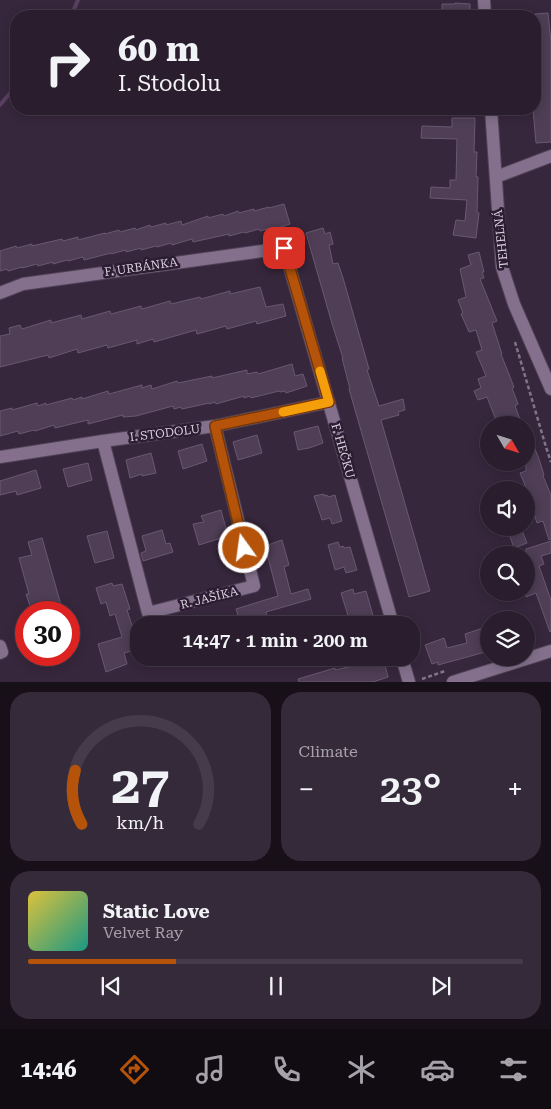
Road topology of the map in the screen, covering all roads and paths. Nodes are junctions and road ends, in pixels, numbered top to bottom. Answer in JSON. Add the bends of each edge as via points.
{"nodes":[{"id":1,"x":491,"y":115,"type":"edge"},
{"id":2,"x":551,"y":156,"type":"edge"},
{"id":3,"x":496,"y":177,"type":"junction"},
{"id":4,"x":284,"y":248,"type":"joint"},
{"id":5,"x":0,"y":294,"type":"edge"},
{"id":6,"x":551,"y":389,"type":"edge"},
{"id":7,"x":329,"y":402,"type":"junction"},
{"id":8,"x":215,"y":426,"type":"junction"},
{"id":9,"x":103,"y":441,"type":"junction"},
{"id":10,"x":0,"y":457,"type":"edge"},
{"id":11,"x":390,"y":616,"type":"edge"},
{"id":12,"x":0,"y":646,"type":"edge"},
{"id":13,"x":551,"y":651,"type":"edge"},
{"id":14,"x":0,"y":653,"type":"edge"},
{"id":15,"x":404,"y":666,"type":"edge"},
{"id":16,"x":409,"y":682,"type":"edge"},
{"id":17,"x":453,"y":682,"type":"edge"}],
"edges":[{"from":1,"to":3,"type":"street","name":"TEHELNÁ"},
{"from":2,"to":3,"type":"street"},
{"from":3,"to":6,"type":"street","name":"TEHELNÁ","via":[[502,266],[514,304]]},
{"from":4,"to":5,"type":"street","name":"F. URBÁNKA","via":[[24,284]]},
{"from":4,"to":7,"type":"street","name":"F. HEČKU"},
{"from":7,"to":8,"type":"street","name":"I. STODOLU"},
{"from":7,"to":11,"type":"street","name":"F. HEČKU"},
{"from":8,"to":9,"type":"street","name":"I. STODOLU"},
{"from":8,"to":9,"type":"street","name":"R. JAŠÍKA","via":[[254,586],[148,613]]},
{"from":9,"to":10,"type":"street","name":"I. STODOLU"},
{"from":12,"to":14,"type":"street"},
{"from":13,"to":17,"type":"street"},
{"from":15,"to":16,"type":"street"}]}
